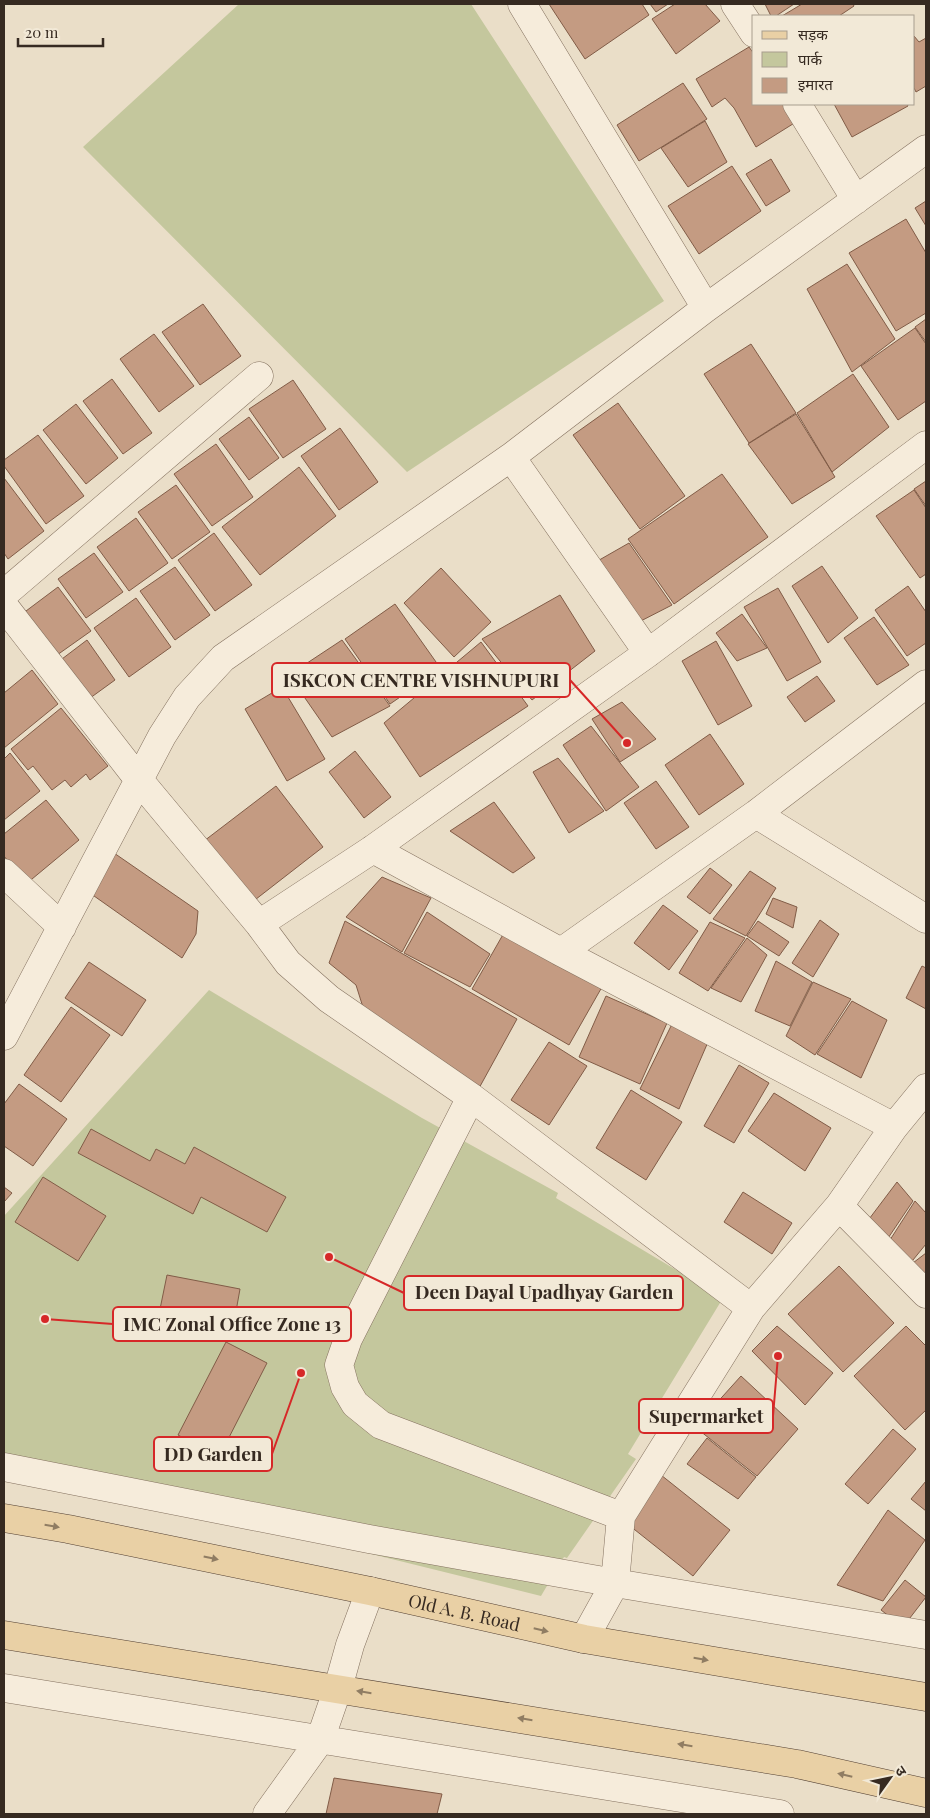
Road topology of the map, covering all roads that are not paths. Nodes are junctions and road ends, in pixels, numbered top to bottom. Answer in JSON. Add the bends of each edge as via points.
{"nodes":[{"id":1,"x":522,"y":4,"type":"edge"},
{"id":2,"x":736,"y":4,"type":"edge"},
{"id":3,"x":752,"y":30,"type":"edge"},
{"id":4,"x":798,"y":105,"type":"edge"},
{"id":5,"x":926,"y":149,"type":"edge"},
{"id":6,"x":856,"y":200,"type":"junction"},
{"id":7,"x":706,"y":308,"type":"junction"},
{"id":8,"x":259,"y":376,"type":"dead end"},
{"id":9,"x":926,"y":445,"type":"edge"},
{"id":10,"x":511,"y":457,"type":"junction"},
{"id":11,"x":4,"y":594,"type":"edge"},
{"id":12,"x":4,"y":606,"type":"edge"},
{"id":13,"x":648,"y":653,"type":"junction"},
{"id":14,"x":926,"y":684,"type":"edge"},
{"id":15,"x":139,"y":780,"type":"junction"},
{"id":16,"x":756,"y":814,"type":"junction"},
{"id":17,"x":373,"y":850,"type":"junction"},
{"id":18,"x":4,"y":873,"type":"edge"},
{"id":19,"x":926,"y":919,"type":"edge"},
{"id":20,"x":259,"y":924,"type":"junction"},
{"id":21,"x":62,"y":927,"type":"junction"},
{"id":22,"x":561,"y":952,"type":"junction"},
{"id":23,"x":15,"y":990,"type":"edge"},
{"id":24,"x":4,"y":1036,"type":"edge"},
{"id":25,"x":925,"y":1093,"type":"edge"},
{"id":26,"x":471,"y":1097,"type":"junction"},
{"id":27,"x":894,"y":1128,"type":"junction"},
{"id":28,"x":839,"y":1206,"type":"junction"},
{"id":29,"x":926,"y":1294,"type":"edge"},
{"id":30,"x":751,"y":1308,"type":"junction"},
{"id":31,"x":4,"y":1467,"type":"edge"},
{"id":32,"x":622,"y":1516,"type":"junction"},
{"id":33,"x":4,"y":1518,"type":"edge"},
{"id":34,"x":615,"y":1583,"type":"junction"},
{"id":35,"x":370,"y":1591,"type":"junction"},
{"id":36,"x":4,"y":1635,"type":"edge"},
{"id":37,"x":926,"y":1635,"type":"edge"},
{"id":38,"x":584,"y":1639,"type":"junction"},
{"id":39,"x":4,"y":1688,"type":"edge"},
{"id":40,"x":338,"y":1688,"type":"junction"},
{"id":41,"x":926,"y":1697,"type":"edge"},
{"id":42,"x":320,"y":1740,"type":"junction"},
{"id":43,"x":926,"y":1794,"type":"edge"},
{"id":44,"x":267,"y":1814,"type":"edge"},
{"id":45,"x":780,"y":1814,"type":"edge"}],
"edges":[{"from":1,"to":7,"type":"street"},
{"from":2,"to":3,"type":"street"},
{"from":4,"to":6,"type":"street"},
{"from":5,"to":6,"type":"street"},
{"from":6,"to":7,"type":"street"},
{"from":7,"to":10,"type":"street"},
{"from":8,"to":11,"type":"street"},
{"from":9,"to":13,"type":"street"},
{"from":10,"to":13,"type":"street"},
{"from":10,"to":15,"type":"street","via":[[223,658],[187,697]]},
{"from":12,"to":15,"type":"street"},
{"from":13,"to":17,"type":"street"},
{"from":14,"to":16,"type":"street"},
{"from":15,"to":20,"type":"street"},
{"from":15,"to":21,"type":"street"},
{"from":16,"to":19,"type":"street"},
{"from":16,"to":22,"type":"street"},
{"from":17,"to":20,"type":"street"},
{"from":17,"to":22,"type":"street"},
{"from":18,"to":21,"type":"street"},
{"from":20,"to":26,"type":"street","via":[[288,963],[328,999]]},
{"from":21,"to":23,"type":"street"},
{"from":22,"to":27,"type":"street"},
{"from":23,"to":24,"type":"street"},
{"from":25,"to":27,"type":"street"},
{"from":26,"to":30,"type":"street"},
{"from":26,"to":32,"type":"street","via":[[348,1339],[339,1366],[345,1386],[356,1404],[381,1425]]},
{"from":27,"to":28,"type":"street"},
{"from":28,"to":29,"type":"street"},
{"from":28,"to":30,"type":"street"},
{"from":30,"to":32,"type":"street"},
{"from":31,"to":34,"type":"street","via":[[369,1539]]},
{"from":32,"to":34,"type":"street"},
{"from":33,"to":35,"type":"main road","name":"Old A. B. Road","one_way":true},
{"from":34,"to":37,"type":"street"},
{"from":34,"to":38,"type":"street"},
{"from":35,"to":38,"type":"main road","name":"Old A. B. Road","one_way":true},
{"from":35,"to":40,"type":"street"},
{"from":36,"to":40,"type":"main road"},
{"from":38,"to":41,"type":"main road","name":"Old A. B. Road","one_way":true},
{"from":39,"to":42,"type":"street"},
{"from":40,"to":42,"type":"street"},
{"from":43,"to":40,"type":"main road","one_way":true,"via":[[797,1764]]},
{"from":42,"to":44,"type":"street"},
{"from":42,"to":45,"type":"street"}]}
